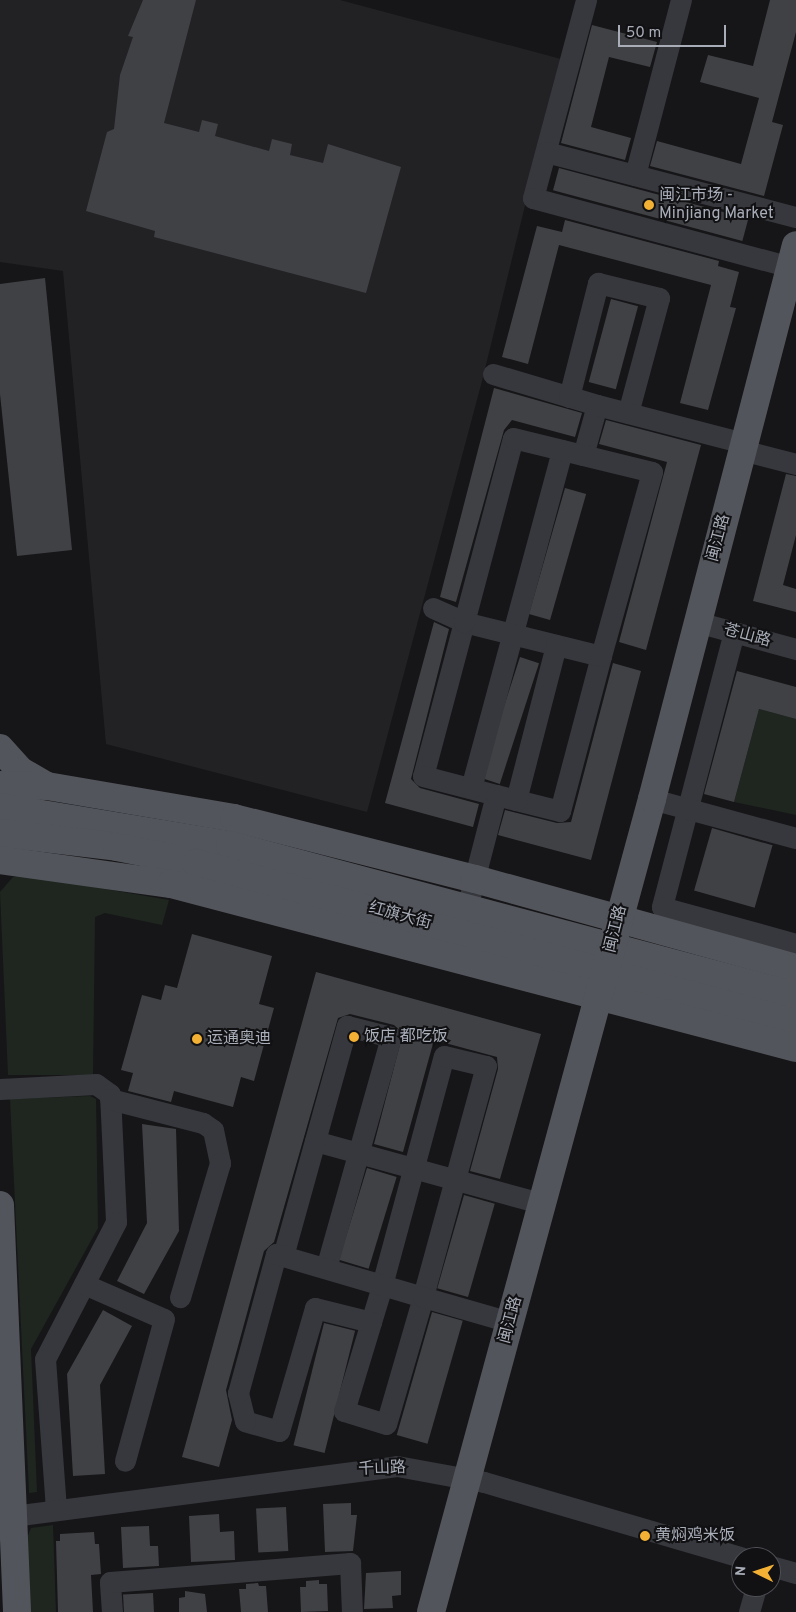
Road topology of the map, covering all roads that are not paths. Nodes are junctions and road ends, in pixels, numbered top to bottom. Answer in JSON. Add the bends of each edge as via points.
{"nodes":[{"id":1,"x":586,"y":0,"type":"edge"},
{"id":2,"x":681,"y":0,"type":"edge"},
{"id":3,"x":546,"y":152,"type":"junction"},
{"id":4,"x":635,"y":175,"type":"junction"},
{"id":5,"x":796,"y":217,"type":"edge"},
{"id":6,"x":793,"y":256,"type":"edge"},
{"id":7,"x":796,"y":309,"type":"edge"},
{"id":8,"x":493,"y":374,"type":"dead end"},
{"id":9,"x":569,"y":397,"type":"junction"},
{"id":10,"x":598,"y":405,"type":"junction"},
{"id":11,"x":628,"y":412,"type":"junction"},
{"id":12,"x":748,"y":449,"type":"junction"},
{"id":13,"x":562,"y":450,"type":"junction"},
{"id":14,"x":583,"y":455,"type":"junction"},
{"id":15,"x":796,"y":464,"type":"edge"},
{"id":16,"x":433,"y":608,"type":"dead end"},
{"id":17,"x":464,"y":622,"type":"junction"},
{"id":18,"x":715,"y":627,"type":"junction"},
{"id":19,"x":512,"y":634,"type":"junction"},
{"id":20,"x":556,"y":645,"type":"junction"},
{"id":21,"x":796,"y":649,"type":"edge"},
{"id":22,"x":601,"y":656,"type":"junction"},
{"id":23,"x":0,"y":748,"type":"edge"},
{"id":24,"x":0,"y":785,"type":"edge"},
{"id":25,"x":47,"y":786,"type":"junction"},
{"id":26,"x":471,"y":788,"type":"junction"},
{"id":27,"x":496,"y":795,"type":"junction"},
{"id":28,"x":516,"y":800,"type":"junction"},
{"id":29,"x":668,"y":803,"type":"junction"},
{"id":30,"x":0,"y":807,"type":"edge"},
{"id":31,"x":0,"y":833,"type":"edge"},
{"id":32,"x":796,"y":838,"type":"edge"},
{"id":33,"x":13,"y":861,"type":"edge"},
{"id":34,"x":0,"y":875,"type":"edge"},
{"id":35,"x":474,"y":879,"type":"junction"},
{"id":36,"x":466,"y":907,"type":"junction"},
{"id":37,"x":626,"y":920,"type":"junction"},
{"id":38,"x":796,"y":944,"type":"edge"},
{"id":39,"x":796,"y":968,"type":"edge"},
{"id":40,"x":612,"y":973,"type":"junction"},
{"id":41,"x":796,"y":996,"type":"edge"},
{"id":42,"x":796,"y":1023,"type":"edge"},
{"id":43,"x":796,"y":1048,"type":"edge"},
{"id":44,"x":0,"y":1089,"type":"edge"},
{"id":45,"x":110,"y":1099,"type":"junction"},
{"id":46,"x":315,"y":1141,"type":"junction"},
{"id":47,"x":358,"y":1153,"type":"junction"},
{"id":48,"x":414,"y":1168,"type":"junction"},
{"id":49,"x":455,"y":1180,"type":"junction"},
{"id":50,"x":543,"y":1204,"type":"junction"},
{"id":51,"x":0,"y":1205,"type":"edge"},
{"id":52,"x":283,"y":1256,"type":"junction"},
{"id":53,"x":326,"y":1268,"type":"junction"},
{"id":54,"x":84,"y":1284,"type":"junction"},
{"id":55,"x":382,"y":1285,"type":"junction"},
{"id":56,"x":180,"y":1297,"type":"dead end"},
{"id":57,"x":423,"y":1297,"type":"junction"},
{"id":58,"x":371,"y":1322,"type":"junction"},
{"id":59,"x":510,"y":1322,"type":"junction"},
{"id":60,"x":125,"y":1462,"type":"dead end"},
{"id":61,"x":476,"y":1479,"type":"junction"},
{"id":62,"x":56,"y":1510,"type":"junction"},
{"id":63,"x":13,"y":1516,"type":"junction"},
{"id":64,"x":731,"y":1554,"type":"edge"},
{"id":65,"x":781,"y":1569,"type":"edge"},
{"id":66,"x":796,"y":1573,"type":"edge"},
{"id":67,"x":753,"y":1597,"type":"edge"},
{"id":68,"x":17,"y":1612,"type":"edge"},
{"id":69,"x":112,"y":1612,"type":"edge"},
{"id":70,"x":352,"y":1612,"type":"edge"},
{"id":71,"x":431,"y":1612,"type":"edge"},
{"id":72,"x":450,"y":1612,"type":"edge"},
{"id":73,"x":749,"y":1612,"type":"edge"}],
"edges":[{"from":1,"to":3,"type":"street"},
{"from":2,"to":4,"type":"street"},
{"from":3,"to":4,"type":"street"},
{"from":3,"to":6,"type":"street","via":[[533,198]]},
{"from":4,"to":5,"type":"street"},
{"from":6,"to":12,"type":"main road","name":"闽江路"},
{"from":7,"to":12,"type":"main road","name":"闽江路"},
{"from":8,"to":9,"type":"street"},
{"from":9,"to":10,"type":"street"},
{"from":9,"to":11,"type":"street","via":[[598,283],[659,298]]},
{"from":10,"to":11,"type":"street"},
{"from":10,"to":14,"type":"street"},
{"from":11,"to":12,"type":"street"},
{"from":12,"to":15,"type":"street"},
{"from":12,"to":18,"type":"main road","name":"闽江路"},
{"from":13,"to":14,"type":"street"},
{"from":13,"to":17,"type":"street","via":[[514,438]]},
{"from":13,"to":19,"type":"street"},
{"from":14,"to":22,"type":"street","via":[[652,472]]},
{"from":16,"to":17,"type":"street"},
{"from":17,"to":19,"type":"street"},
{"from":17,"to":26,"type":"street","via":[[423,776]]},
{"from":18,"to":21,"type":"street","name":"苍山路"},
{"from":18,"to":29,"type":"main road","name":"闽江路"},
{"from":18,"to":29,"type":"street"},
{"from":19,"to":20,"type":"street"},
{"from":19,"to":26,"type":"street"},
{"from":20,"to":22,"type":"street"},
{"from":20,"to":28,"type":"street"},
{"from":22,"to":28,"type":"street","via":[[560,811]]},
{"from":23,"to":25,"type":"main road","via":[[21,771]]},
{"from":24,"to":25,"type":"main road"},
{"from":25,"to":35,"type":"main road","via":[[234,818]]},
{"from":26,"to":27,"type":"street"},
{"from":27,"to":28,"type":"street"},
{"from":27,"to":35,"type":"street"},
{"from":29,"to":32,"type":"street"},
{"from":29,"to":37,"type":"main road","name":"闽江路"},
{"from":29,"to":38,"type":"street","via":[[662,907]]},
{"from":30,"to":36,"type":"main road","name":"红旗大街","via":[[230,845]]},
{"from":31,"to":40,"type":"main road","name":"红旗大街","via":[[117,847],[196,863]]},
{"from":33,"to":34,"type":"main road"},
{"from":33,"to":40,"type":"main road","name":"红旗大街","via":[[171,884]]},
{"from":35,"to":36,"type":"street"},
{"from":35,"to":37,"type":"main road"},
{"from":36,"to":40,"type":"main road","name":"红旗大街"},
{"from":37,"to":39,"type":"main road"},
{"from":37,"to":40,"type":"main road","name":"闽江路"},
{"from":40,"to":41,"type":"main road","name":"红旗大街"},
{"from":40,"to":42,"type":"main road","name":"红旗大街"},
{"from":40,"to":43,"type":"main road","name":"红旗大街"},
{"from":40,"to":50,"type":"main road","name":"闽江路"},
{"from":40,"to":61,"type":"main road","name":"闽江路"},
{"from":44,"to":45,"type":"street","via":[[96,1084],[110,1094]]},
{"from":45,"to":54,"type":"street","via":[[116,1222]]},
{"from":45,"to":56,"type":"street","via":[[203,1123],[213,1130],[220,1162]]},
{"from":46,"to":47,"type":"street"},
{"from":46,"to":47,"type":"street","via":[[347,1026],[391,1037]]},
{"from":46,"to":52,"type":"street"},
{"from":47,"to":48,"type":"street"},
{"from":47,"to":53,"type":"street"},
{"from":48,"to":49,"type":"street"},
{"from":48,"to":49,"type":"street","via":[[444,1056],[486,1066]]},
{"from":48,"to":55,"type":"street"},
{"from":49,"to":50,"type":"street"},
{"from":49,"to":57,"type":"street"},
{"from":50,"to":59,"type":"main road","name":"闽江路"},
{"from":51,"to":63,"type":"main road"},
{"from":52,"to":53,"type":"street"},
{"from":52,"to":58,"type":"street","via":[[276,1254],[238,1393],[244,1421],[279,1431],[315,1308]]},
{"from":53,"to":55,"type":"street"},
{"from":54,"to":60,"type":"street","via":[[164,1319]]},
{"from":54,"to":62,"type":"street","via":[[45,1359]]},
{"from":55,"to":57,"type":"street"},
{"from":55,"to":58,"type":"street"},
{"from":57,"to":58,"type":"street","via":[[386,1424],[344,1411]]},
{"from":57,"to":59,"type":"street"},
{"from":59,"to":61,"type":"main road","name":"闽江路"},
{"from":61,"to":62,"type":"street","name":"千山路","via":[[397,1466]]},
{"from":61,"to":64,"type":"street","name":"千山路"},
{"from":61,"to":71,"type":"main road","name":"闽江路"},
{"from":61,"to":72,"type":"main road","name":"闽江路"},
{"from":62,"to":63,"type":"street","name":"千山路"},
{"from":63,"to":68,"type":"main road"},
{"from":65,"to":66,"type":"street"},
{"from":67,"to":73,"type":"street"},
{"from":69,"to":70,"type":"street","via":[[110,1582],[350,1563]]}]}
